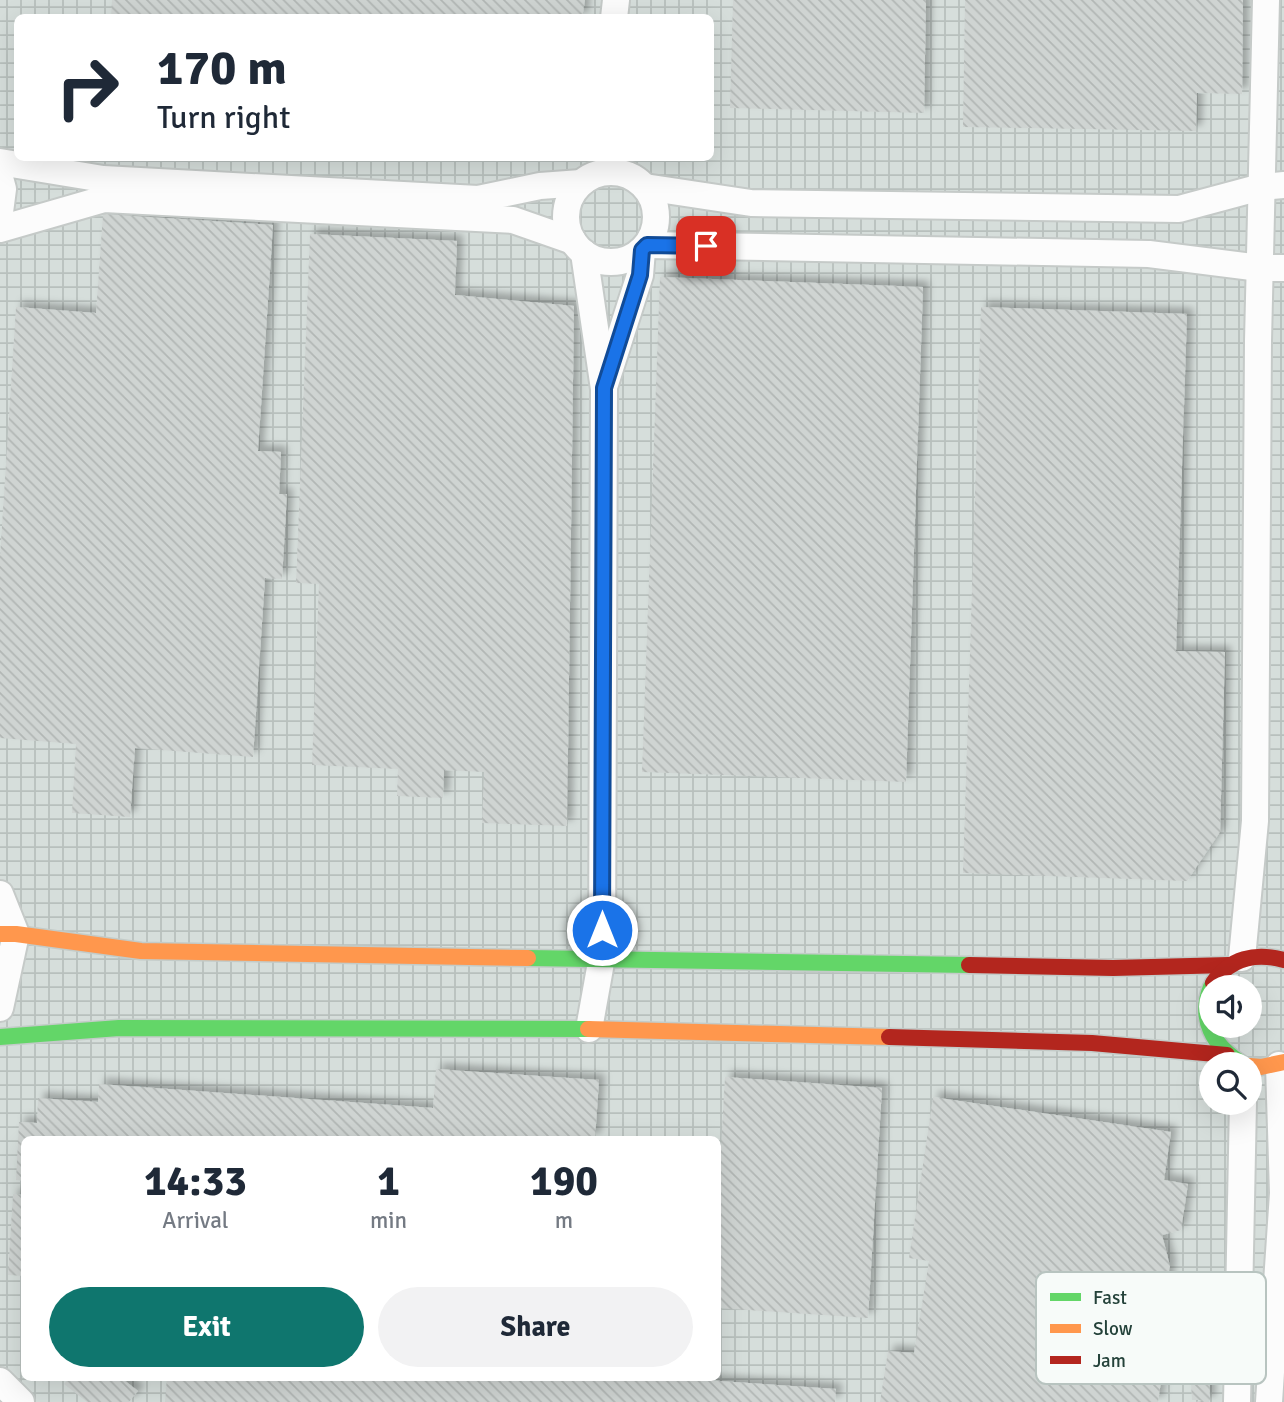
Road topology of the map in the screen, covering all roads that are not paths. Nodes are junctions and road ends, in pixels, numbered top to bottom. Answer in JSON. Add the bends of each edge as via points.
{"nodes":[{"id":1,"x":1266,"y":0,"type":"edge"},
{"id":2,"x":1274,"y":32,"type":"edge"},
{"id":3,"x":0,"y":162,"type":"edge"},
{"id":4,"x":585,"y":173,"type":"edge"},
{"id":5,"x":637,"y":175,"type":"edge"},
{"id":6,"x":0,"y":178,"type":"edge"},
{"id":7,"x":1273,"y":186,"type":"edge"},
{"id":8,"x":0,"y":212,"type":"edge"},
{"id":9,"x":0,"y":229,"type":"edge"},
{"id":10,"x":579,"y":247,"type":"junction"},
{"id":11,"x":645,"y":247,"type":"junction"},
{"id":12,"x":1272,"y":268,"type":"edge"},
{"id":13,"x":604,"y":388,"type":"junction"},
{"id":14,"x":0,"y":894,"type":"edge"},
{"id":15,"x":8,"y":934,"type":"edge"},
{"id":16,"x":602,"y":957,"type":"junction"},
{"id":17,"x":1284,"y":960,"type":"edge"},
{"id":18,"x":1236,"y":962,"type":"junction"},
{"id":19,"x":1219,"y":975,"type":"edge"},
{"id":20,"x":0,"y":1008,"type":"edge"},
{"id":21,"x":589,"y":1029,"type":"junction"},
{"id":22,"x":0,"y":1037,"type":"edge"},
{"id":23,"x":1213,"y":1038,"type":"edge"},
{"id":24,"x":1224,"y":1052,"type":"edge"},
{"id":25,"x":1199,"y":1053,"type":"edge"},
{"id":26,"x":1282,"y":1064,"type":"edge"},
{"id":27,"x":1262,"y":1068,"type":"edge"},
{"id":28,"x":1243,"y":1115,"type":"edge"},
{"id":29,"x":1240,"y":1272,"type":"edge"},
{"id":30,"x":0,"y":1381,"type":"edge"},
{"id":31,"x":1237,"y":1384,"type":"edge"},
{"id":32,"x":20,"y":1402,"type":"edge"},
{"id":33,"x":1237,"y":1402,"type":"edge"},
{"id":34,"x":1269,"y":1402,"type":"edge"}],
"edges":[{"from":1,"to":2,"type":"street"},
{"from":2,"to":7,"type":"street"},
{"from":3,"to":4,"type":"street","via":[[103,179],[478,199]]},
{"from":4,"to":5,"type":"street"},
{"from":4,"to":10,"type":"street","via":[[566,217]]},
{"from":5,"to":7,"type":"street","via":[[751,203],[1179,209]]},
{"from":5,"to":11,"type":"street","via":[[657,216]]},
{"from":6,"to":8,"type":"street"},
{"from":7,"to":12,"type":"street"},
{"from":9,"to":10,"type":"street","via":[[104,199],[513,220]]},
{"from":10,"to":11,"type":"street","via":[[607,262],[632,257]]},
{"from":10,"to":13,"type":"street"},
{"from":11,"to":12,"type":"street","via":[[1149,254]]},
{"from":11,"to":13,"type":"street"},
{"from":12,"to":18,"type":"street","via":[[1255,821]]},
{"from":13,"to":16,"type":"street"},
{"from":14,"to":15,"type":"street"},
{"from":15,"to":16,"type":"street","via":[[141,951]]},
{"from":15,"to":20,"type":"street"},
{"from":16,"to":18,"type":"street","via":[[1113,968]]},
{"from":16,"to":21,"type":"street"},
{"from":17,"to":18,"type":"street","via":[[1257,955]]},
{"from":18,"to":19,"type":"street"},
{"from":21,"to":22,"type":"street","via":[[119,1028]]},
{"from":21,"to":25,"type":"street","via":[[1092,1043]]},
{"from":23,"to":24,"type":"street"},
{"from":26,"to":27,"type":"street"},
{"from":26,"to":34,"type":"street","via":[[1283,1193]]},
{"from":28,"to":29,"type":"street"},
{"from":30,"to":32,"type":"street"},
{"from":31,"to":33,"type":"street"}]}
